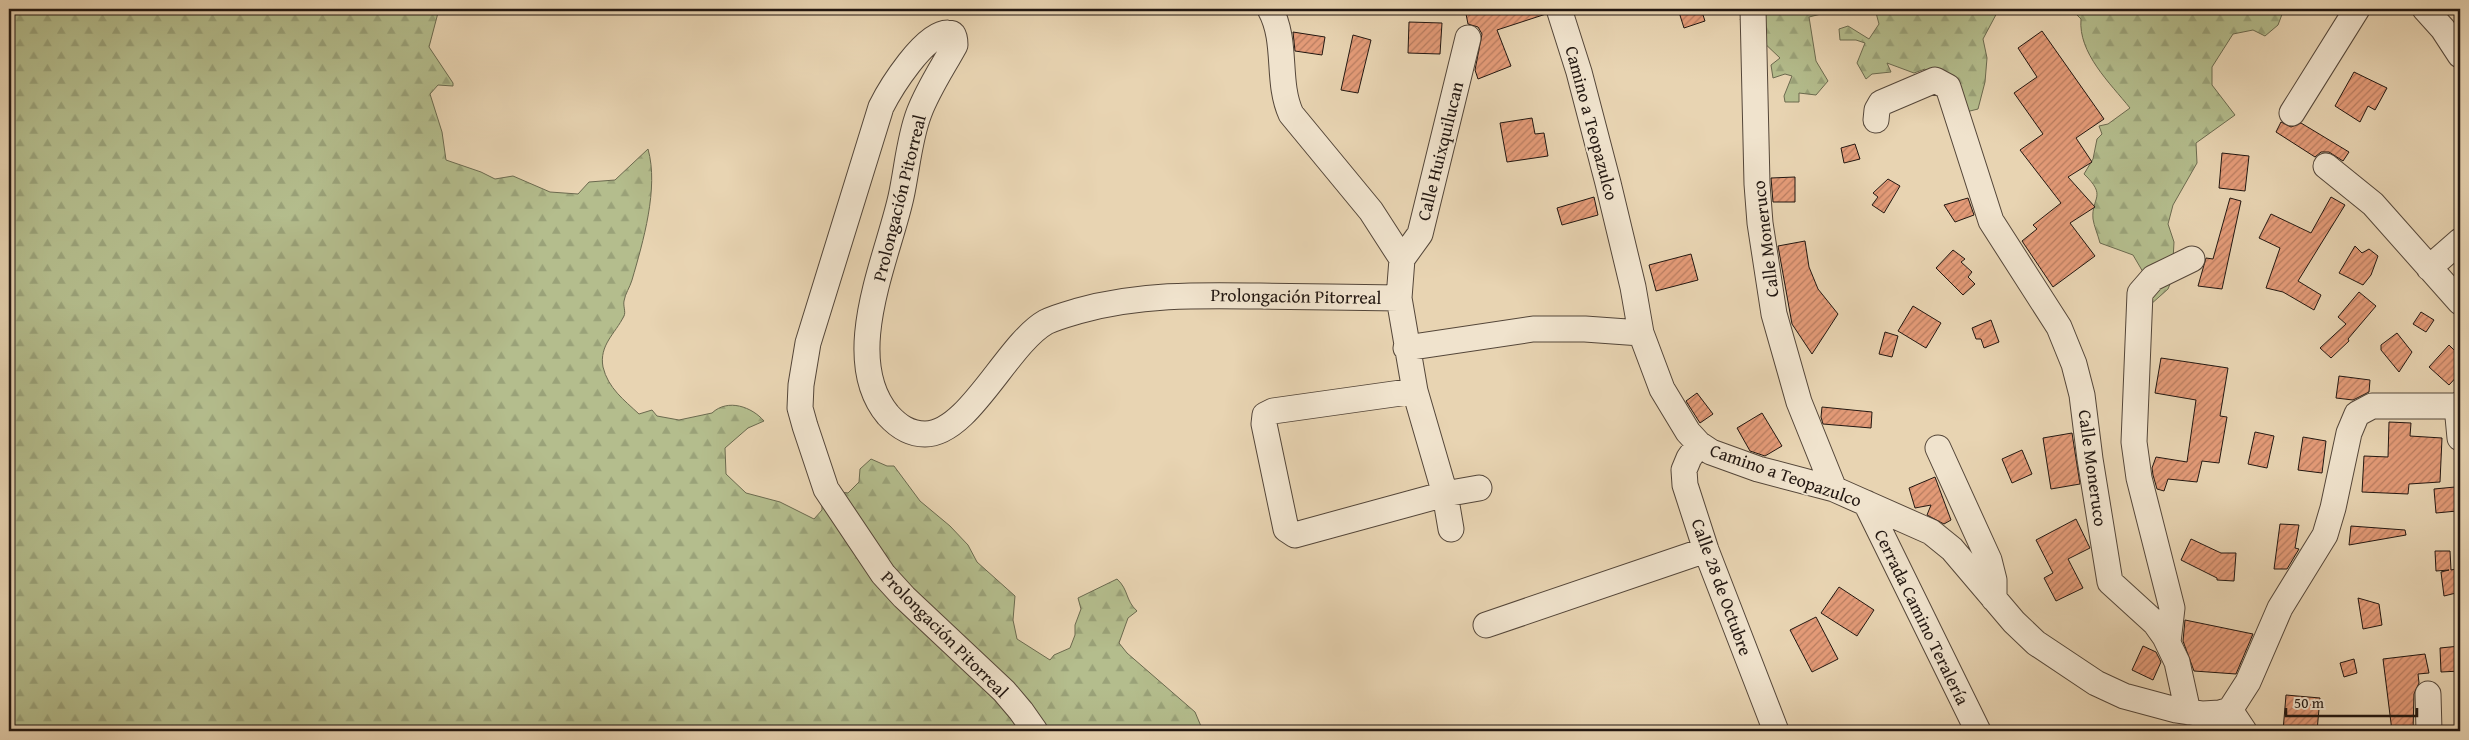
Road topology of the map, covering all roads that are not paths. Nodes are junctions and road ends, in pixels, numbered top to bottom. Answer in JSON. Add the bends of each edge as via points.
{"nodes":[{"id":1,"x":1270,"y":9,"type":"edge"},
{"id":2,"x":1559,"y":9,"type":"edge"},
{"id":3,"x":1754,"y":9,"type":"edge"},
{"id":4,"x":2357,"y":9,"type":"edge"},
{"id":5,"x":2425,"y":9,"type":"edge"},
{"id":6,"x":1468,"y":38,"type":"dead end"},
{"id":7,"x":2460,"y":55,"type":"edge"},
{"id":8,"x":2292,"y":113,"type":"dead end"},
{"id":9,"x":1876,"y":120,"type":"dead end"},
{"id":10,"x":2326,"y":166,"type":"dead end"},
{"id":11,"x":2460,"y":241,"type":"edge"},
{"id":12,"x":2192,"y":259,"type":"dead end"},
{"id":13,"x":1402,"y":260,"type":"junction"},
{"id":14,"x":2429,"y":268,"type":"junction"},
{"id":15,"x":1399,"y":298,"type":"junction"},
{"id":16,"x":2460,"y":302,"type":"edge"},
{"id":17,"x":1641,"y":334,"type":"junction"},
{"id":18,"x":1406,"y":348,"type":"junction"},
{"id":19,"x":1411,"y":392,"type":"junction"},
{"id":20,"x":2459,"y":405,"type":"edge"},
{"id":21,"x":2460,"y":438,"type":"edge"},
{"id":22,"x":1698,"y":444,"type":"junction"},
{"id":23,"x":1938,"y":448,"type":"dead end"},
{"id":24,"x":1480,"y":488,"type":"dead end"},
{"id":25,"x":1834,"y":489,"type":"junction"},
{"id":26,"x":1445,"y":494,"type":"junction"},
{"id":27,"x":1866,"y":503,"type":"junction"},
{"id":28,"x":1451,"y":529,"type":"dead end"},
{"id":29,"x":1706,"y":550,"type":"junction"},
{"id":30,"x":1994,"y":599,"type":"junction"},
{"id":31,"x":1486,"y":625,"type":"dead end"},
{"id":32,"x":2168,"y":642,"type":"junction"},
{"id":33,"x":2428,"y":694,"type":"dead end"},
{"id":34,"x":2230,"y":710,"type":"junction"},
{"id":35,"x":2196,"y":713,"type":"junction"},
{"id":36,"x":1035,"y":731,"type":"edge"},
{"id":37,"x":1776,"y":731,"type":"edge"},
{"id":38,"x":1978,"y":731,"type":"edge"},
{"id":39,"x":2244,"y":731,"type":"edge"},
{"id":40,"x":2429,"y":731,"type":"edge"}],
"edges":[{"from":1,"to":13,"type":"street","via":[[1281,39],[1285,100],[1291,114],[1365,203]]},
{"from":2,"to":17,"type":"street","name":"Camino a Teopazulco","via":[[1608,182]]},
{"from":3,"to":25,"type":"street","name":"Calle Moneruco","via":[[1757,184],[1774,314],[1799,402]]},
{"from":4,"to":8,"type":"street"},
{"from":5,"to":7,"type":"street"},
{"from":6,"to":13,"type":"street","name":"Calle Huixquilucan","via":[[1420,234]]},
{"from":9,"to":32,"type":"street","name":"Calle Moneruco","via":[[1876,110],[1881,103],[1934,80],[1944,82],[1948,87],[1991,221],[2059,327],[2074,364],[2082,395],[2110,582],[2155,623]]},
{"from":10,"to":14,"type":"street","via":[[2373,204]]},
{"from":11,"to":14,"type":"street"},
{"from":12,"to":32,"type":"street","via":[[2153,278],[2140,293],[2134,442],[2139,478],[2172,608]]},
{"from":13,"to":15,"type":"street"},
{"from":14,"to":16,"type":"street"},
{"from":15,"to":18,"type":"street"},
{"from":15,"to":36,"type":"street","name":"Prolongación Pitorreal","via":[[1186,295],[1095,306],[1047,322],[1027,336],[972,404],[944,429],[927,434],[909,431],[896,424],[881,406],[871,384],[867,363],[870,312],[901,198],[918,116],[955,45],[953,34],[938,36],[906,66],[881,107],[821,296],[808,343],[800,408],[826,489],[868,552],[904,597],[1004,691]]},
{"from":17,"to":18,"type":"street","via":[[1533,329]]},
{"from":17,"to":22,"type":"street","name":"Camino a Teopazulco","via":[[1662,389]]},
{"from":18,"to":19,"type":"street"},
{"from":19,"to":26,"type":"street"},
{"from":19,"to":26,"type":"street","via":[[1273,411],[1265,415],[1264,424],[1284,524],[1290,533],[1296,535]]},
{"from":20,"to":21,"type":"street"},
{"from":20,"to":34,"type":"street","via":[[2372,406],[2356,414],[2348,433],[2325,535],[2280,608],[2248,682]]},
{"from":22,"to":25,"type":"street","name":"Camino a Teopazulco","via":[[1758,469]]},
{"from":22,"to":29,"type":"street","name":"Calle 28 de Octubre","via":[[1684,470],[1685,485]]},
{"from":23,"to":30,"type":"street","via":[[1989,560]]},
{"from":24,"to":26,"type":"street"},
{"from":25,"to":27,"type":"street","name":"Camino a Teopazulco"},
{"from":26,"to":28,"type":"street"},
{"from":27,"to":30,"type":"street","name":"Camino a Teopazulco","via":[[1931,532],[1952,549]]},
{"from":27,"to":38,"type":"street","name":"Cerrada Camino Teralería"},
{"from":29,"to":31,"type":"street"},
{"from":29,"to":37,"type":"street","name":"Calle 28 de Octubre"},
{"from":30,"to":35,"type":"street","name":"Camino a Teopazulco","via":[[2036,643],[2096,683],[2124,696]]},
{"from":32,"to":35,"type":"street","name":"Calle Moneruco"},
{"from":33,"to":40,"type":"street"},
{"from":34,"to":35,"type":"street"},
{"from":34,"to":39,"type":"street"}]}
